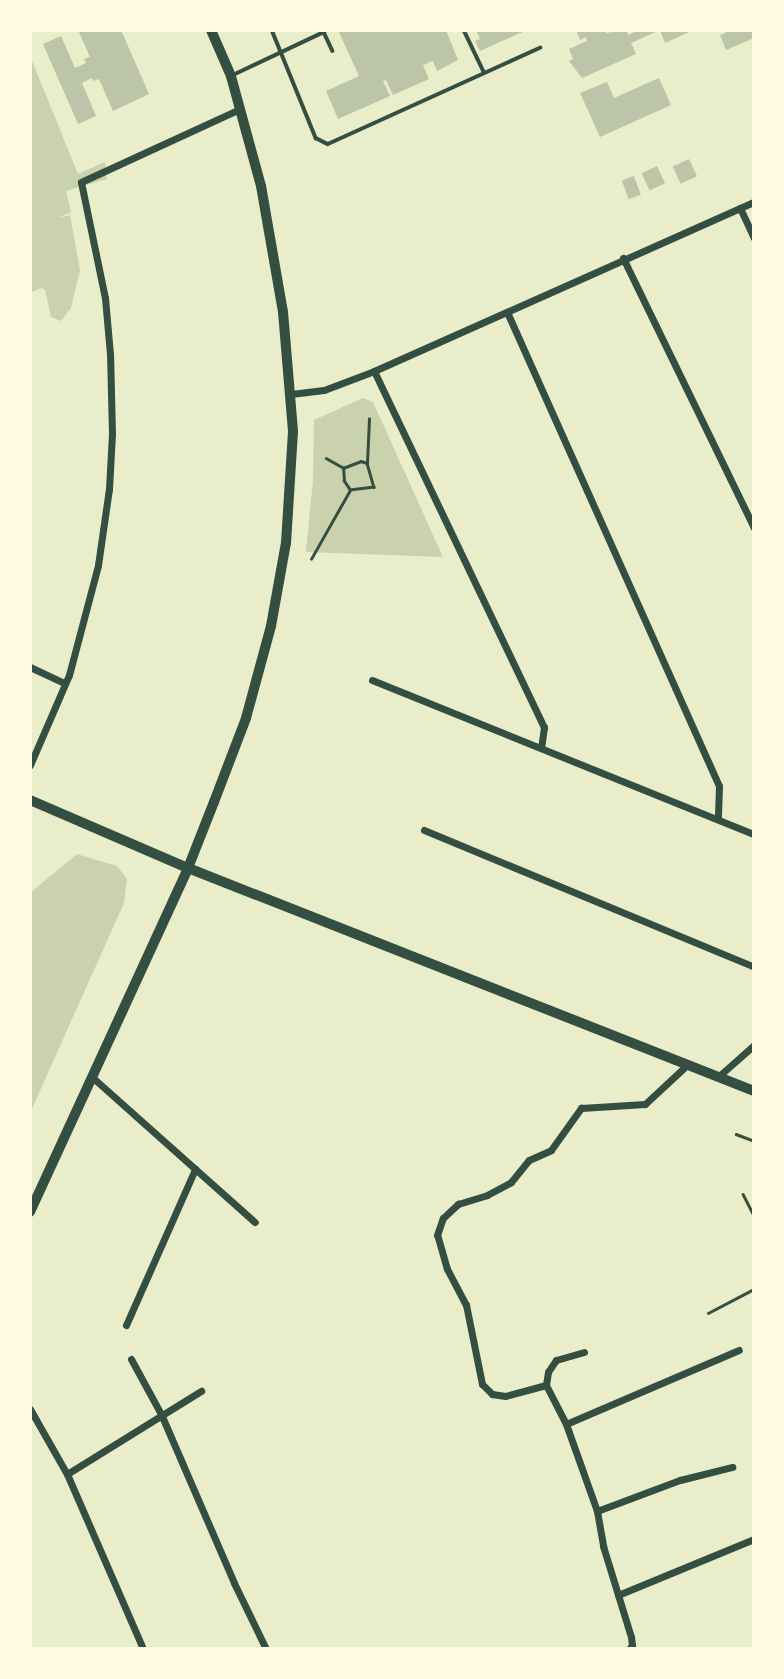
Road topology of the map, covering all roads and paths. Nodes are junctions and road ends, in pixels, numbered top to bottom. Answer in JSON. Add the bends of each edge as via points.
{"nodes":[{"id":1,"x":211,"y":30,"type":"edge"},
{"id":2,"x":272,"y":30,"type":"edge"},
{"id":3,"x":464,"y":30,"type":"edge"},
{"id":4,"x":324,"y":31,"type":"edge"},
{"id":5,"x":540,"y":48,"type":"dead end"},
{"id":6,"x":333,"y":51,"type":"dead end"},
{"id":7,"x":282,"y":52,"type":"junction"},
{"id":8,"x":484,"y":73,"type":"junction"},
{"id":9,"x":231,"y":76,"type":"junction"},
{"id":10,"x":240,"y":109,"type":"junction"},
{"id":11,"x":754,"y":202,"type":"edge"},
{"id":12,"x":740,"y":208,"type":"junction"},
{"id":13,"x":754,"y":238,"type":"edge"},
{"id":14,"x":623,"y":258,"type":"junction"},
{"id":15,"x":507,"y":312,"type":"junction"},
{"id":16,"x":374,"y":371,"type":"junction"},
{"id":17,"x":291,"y":394,"type":"junction"},
{"id":18,"x":369,"y":419,"type":"dead end"},
{"id":19,"x":326,"y":458,"type":"dead end"},
{"id":20,"x":367,"y":463,"type":"junction"},
{"id":21,"x":343,"y":468,"type":"junction"},
{"id":22,"x":350,"y":490,"type":"junction"},
{"id":23,"x":754,"y":528,"type":"edge"},
{"id":24,"x":311,"y":559,"type":"dead end"},
{"id":25,"x":30,"y":667,"type":"edge"},
{"id":26,"x":372,"y":680,"type":"dead end"},
{"id":27,"x":65,"y":683,"type":"junction"},
{"id":28,"x":541,"y":748,"type":"junction"},
{"id":29,"x":30,"y":765,"type":"edge"},
{"id":30,"x":30,"y":800,"type":"edge"},
{"id":31,"x":718,"y":819,"type":"junction"},
{"id":32,"x":424,"y":831,"type":"dead end"},
{"id":33,"x":754,"y":834,"type":"edge"},
{"id":34,"x":188,"y":868,"type":"junction"},
{"id":35,"x":754,"y":967,"type":"edge"},
{"id":36,"x":754,"y":1045,"type":"edge"},
{"id":37,"x":688,"y":1064,"type":"junction"},
{"id":38,"x":719,"y":1076,"type":"junction"},
{"id":39,"x":92,"y":1077,"type":"junction"},
{"id":40,"x":754,"y":1091,"type":"edge"},
{"id":41,"x":736,"y":1134,"type":"dead end"},
{"id":42,"x":754,"y":1141,"type":"edge"},
{"id":43,"x":195,"y":1169,"type":"junction"},
{"id":44,"x":743,"y":1194,"type":"dead end"},
{"id":45,"x":30,"y":1212,"type":"edge"},
{"id":46,"x":754,"y":1216,"type":"edge"},
{"id":47,"x":255,"y":1222,"type":"dead end"},
{"id":48,"x":754,"y":1289,"type":"edge"},
{"id":49,"x":708,"y":1313,"type":"dead end"},
{"id":50,"x":125,"y":1325,"type":"dead end"},
{"id":51,"x":739,"y":1350,"type":"dead end"},
{"id":52,"x":584,"y":1352,"type":"dead end"},
{"id":53,"x":131,"y":1359,"type":"dead end"},
{"id":54,"x":546,"y":1385,"type":"junction"},
{"id":55,"x":201,"y":1391,"type":"dead end"},
{"id":56,"x":30,"y":1409,"type":"edge"},
{"id":57,"x":161,"y":1414,"type":"junction"},
{"id":58,"x":566,"y":1424,"type":"junction"},
{"id":59,"x":732,"y":1467,"type":"dead end"},
{"id":60,"x":67,"y":1474,"type":"junction"},
{"id":61,"x":597,"y":1511,"type":"junction"},
{"id":62,"x":754,"y":1539,"type":"edge"},
{"id":63,"x":618,"y":1595,"type":"junction"},
{"id":64,"x":143,"y":1649,"type":"edge"},
{"id":65,"x":266,"y":1649,"type":"edge"},
{"id":66,"x":629,"y":1649,"type":"edge"}],
"edges":[{"from":1,"to":9,"type":"street"},
{"from":2,"to":7,"type":"lane"},
{"from":3,"to":8,"type":"lane"},
{"from":4,"to":6,"type":"lane"},
{"from":4,"to":7,"type":"lane"},
{"from":5,"to":8,"type":"lane"},
{"from":7,"to":8,"type":"lane","via":[[316,138],[328,144]]},
{"from":7,"to":9,"type":"lane"},
{"from":9,"to":10,"type":"street"},
{"from":10,"to":17,"type":"street","via":[[263,198],[283,312]]},
{"from":10,"to":27,"type":"street","via":[[81,182],[105,298],[112,435],[98,565]]},
{"from":11,"to":12,"type":"street"},
{"from":12,"to":13,"type":"street"},
{"from":12,"to":14,"type":"street"},
{"from":14,"to":15,"type":"street"},
{"from":14,"to":23,"type":"street"},
{"from":15,"to":16,"type":"street"},
{"from":15,"to":31,"type":"street","via":[[719,786]]},
{"from":16,"to":17,"type":"street","via":[[324,390]]},
{"from":16,"to":28,"type":"street","via":[[544,727]]},
{"from":17,"to":34,"type":"street","via":[[286,543],[271,626],[246,718]]},
{"from":18,"to":20,"type":"path"},
{"from":19,"to":21,"type":"path"},
{"from":20,"to":21,"type":"path"},
{"from":20,"to":22,"type":"path","via":[[374,487]]},
{"from":21,"to":22,"type":"path"},
{"from":22,"to":24,"type":"path"},
{"from":25,"to":27,"type":"street"},
{"from":26,"to":28,"type":"street"},
{"from":27,"to":29,"type":"street"},
{"from":28,"to":31,"type":"street"},
{"from":30,"to":34,"type":"main road"},
{"from":31,"to":33,"type":"street"},
{"from":32,"to":35,"type":"street"},
{"from":34,"to":37,"type":"main road"},
{"from":34,"to":39,"type":"street"},
{"from":36,"to":38,"type":"street"},
{"from":37,"to":38,"type":"main road"},
{"from":37,"to":54,"type":"street","via":[[645,1104],[580,1108],[551,1150],[529,1160],[511,1182],[458,1203],[443,1218],[437,1236],[447,1269],[466,1305],[482,1384],[492,1394],[505,1396]]},
{"from":38,"to":40,"type":"main road"},
{"from":39,"to":43,"type":"street"},
{"from":39,"to":45,"type":"street"},
{"from":41,"to":42,"type":"path"},
{"from":43,"to":47,"type":"street"},
{"from":43,"to":50,"type":"street"},
{"from":44,"to":46,"type":"path"},
{"from":48,"to":49,"type":"path"},
{"from":51,"to":58,"type":"street"},
{"from":52,"to":54,"type":"street","via":[[556,1360]]},
{"from":53,"to":57,"type":"street"},
{"from":54,"to":58,"type":"street"},
{"from":55,"to":57,"type":"street"},
{"from":56,"to":60,"type":"street"},
{"from":57,"to":60,"type":"street"},
{"from":57,"to":65,"type":"street"},
{"from":58,"to":61,"type":"street"},
{"from":59,"to":61,"type":"street","via":[[680,1480]]},
{"from":60,"to":64,"type":"street"},
{"from":61,"to":63,"type":"street"},
{"from":62,"to":63,"type":"street"},
{"from":63,"to":66,"type":"street","via":[[632,1645]]}]}
